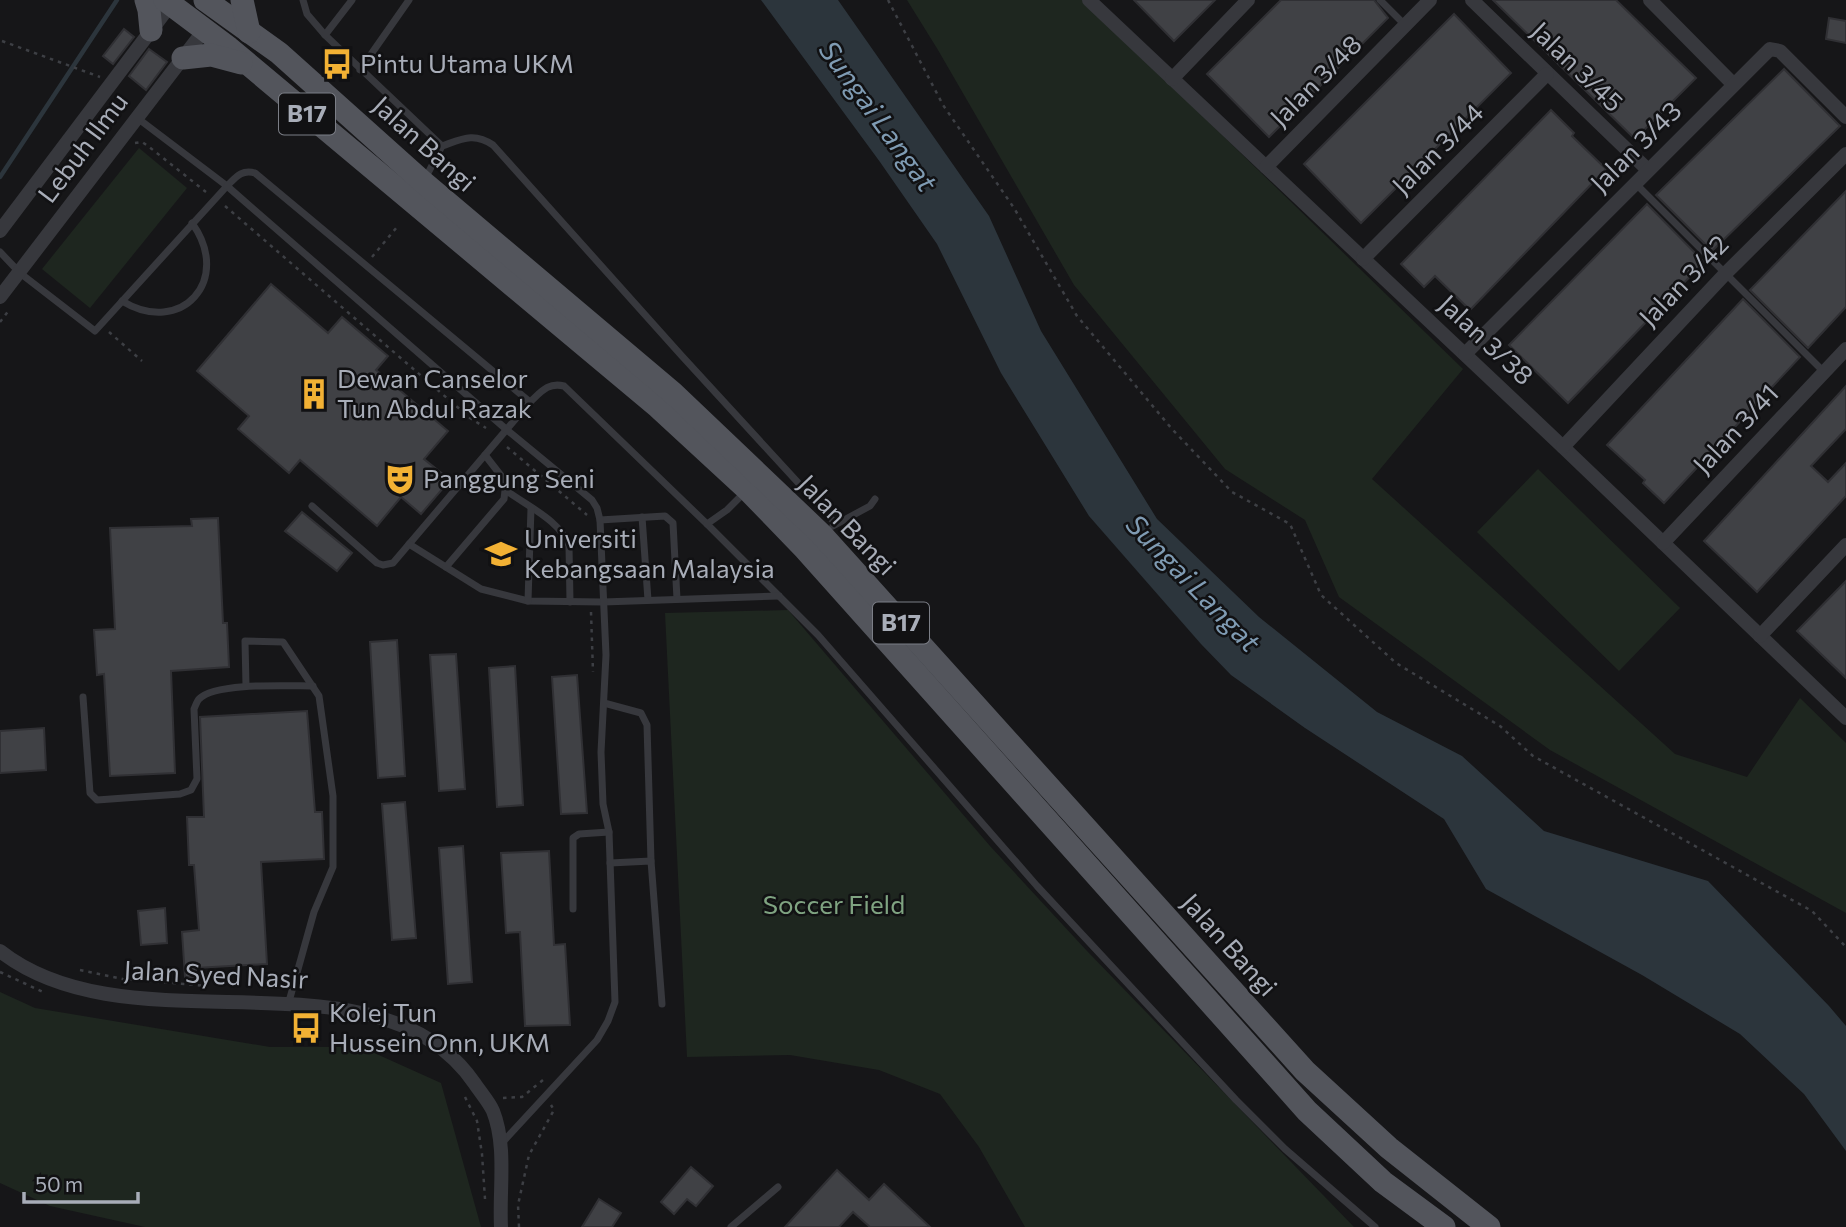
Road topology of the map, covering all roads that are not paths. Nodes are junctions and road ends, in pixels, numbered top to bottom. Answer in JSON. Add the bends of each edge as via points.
{"nodes":[{"id":1,"x":146,"y":0,"type":"edge"},
{"id":2,"x":205,"y":0,"type":"edge"},
{"id":3,"x":242,"y":0,"type":"edge"},
{"id":4,"x":303,"y":0,"type":"edge"},
{"id":5,"x":352,"y":0,"type":"edge"},
{"id":6,"x":409,"y":0,"type":"edge"},
{"id":7,"x":1089,"y":0,"type":"edge"},
{"id":8,"x":1248,"y":0,"type":"edge"},
{"id":9,"x":1380,"y":0,"type":"edge"},
{"id":10,"x":1430,"y":0,"type":"edge"},
{"id":11,"x":1472,"y":0,"type":"edge"},
{"id":12,"x":1650,"y":0,"type":"edge"},
{"id":13,"x":168,"y":2,"type":"edge"},
{"id":14,"x":1405,"y":25,"type":"junction"},
{"id":15,"x":205,"y":29,"type":"junction"},
{"id":16,"x":151,"y":30,"type":"junction"},
{"id":17,"x":249,"y":32,"type":"junction"},
{"id":18,"x":325,"y":35,"type":"junction"},
{"id":19,"x":183,"y":58,"type":"junction"},
{"id":20,"x":248,"y":65,"type":"junction"},
{"id":21,"x":360,"y":70,"type":"junction"},
{"id":22,"x":1547,"y":74,"type":"junction"},
{"id":23,"x":1172,"y":79,"type":"junction"},
{"id":24,"x":1733,"y":85,"type":"junction"},
{"id":25,"x":136,"y":117,"type":"junction"},
{"id":26,"x":1846,"y":117,"type":"edge"},
{"id":27,"x":442,"y":146,"type":"junction"},
{"id":28,"x":1846,"y":154,"type":"edge"},
{"id":29,"x":1266,"y":167,"type":"junction"},
{"id":30,"x":1648,"y":170,"type":"junction"},
{"id":31,"x":423,"y":182,"type":"junction"},
{"id":32,"x":1635,"y":183,"type":"junction"},
{"id":33,"x":227,"y":186,"type":"junction"},
{"id":34,"x":192,"y":223,"type":"junction"},
{"id":35,"x":0,"y":231,"type":"edge"},
{"id":36,"x":0,"y":252,"type":"edge"},
{"id":37,"x":1363,"y":258,"type":"junction"},
{"id":38,"x":20,"y":273,"type":"junction"},
{"id":39,"x":1725,"y":274,"type":"junction"},
{"id":40,"x":0,"y":297,"type":"edge"},
{"id":41,"x":122,"y":301,"type":"junction"},
{"id":42,"x":1846,"y":349,"type":"edge"},
{"id":43,"x":1465,"y":354,"type":"junction"},
{"id":44,"x":1824,"y":372,"type":"junction"},
{"id":45,"x":530,"y":402,"type":"junction"},
{"id":46,"x":507,"y":430,"type":"junction"},
{"id":47,"x":1563,"y":447,"type":"junction"},
{"id":48,"x":485,"y":455,"type":"junction"},
{"id":49,"x":748,"y":489,"type":"junction"},
{"id":50,"x":507,"y":491,"type":"junction"},
{"id":51,"x":875,"y":499,"type":"dead end"},
{"id":52,"x":312,"y":506,"type":"dead end"},
{"id":53,"x":531,"y":509,"type":"junction"},
{"id":54,"x":642,"y":517,"type":"junction"},
{"id":55,"x":600,"y":520,"type":"junction"},
{"id":56,"x":707,"y":524,"type":"junction"},
{"id":57,"x":829,"y":529,"type":"junction"},
{"id":58,"x":1663,"y":543,"type":"junction"},
{"id":59,"x":409,"y":544,"type":"junction"},
{"id":60,"x":1846,"y":544,"type":"edge"},
{"id":61,"x":446,"y":568,"type":"junction"},
{"id":62,"x":779,"y":596,"type":"junction"},
{"id":63,"x":677,"y":599,"type":"junction"},
{"id":64,"x":648,"y":600,"type":"junction"},
{"id":65,"x":528,"y":601,"type":"junction"},
{"id":66,"x":570,"y":602,"type":"junction"},
{"id":67,"x":603,"y":602,"type":"junction"},
{"id":68,"x":1760,"y":636,"type":"junction"},
{"id":69,"x":246,"y":686,"type":"junction"},
{"id":70,"x":313,"y":687,"type":"junction"},
{"id":71,"x":83,"y":697,"type":"dead end"},
{"id":72,"x":604,"y":703,"type":"junction"},
{"id":73,"x":1846,"y":718,"type":"edge"},
{"id":74,"x":608,"y":832,"type":"junction"},
{"id":75,"x":651,"y":861,"type":"junction"},
{"id":76,"x":610,"y":863,"type":"junction"},
{"id":77,"x":573,"y":909,"type":"dead end"},
{"id":78,"x":0,"y":951,"type":"edge"},
{"id":79,"x":662,"y":1004,"type":"dead end"},
{"id":80,"x":288,"y":1005,"type":"junction"},
{"id":81,"x":500,"y":1145,"type":"junction"},
{"id":82,"x":778,"y":1187,"type":"dead end"},
{"id":83,"x":500,"y":1227,"type":"edge"},
{"id":84,"x":731,"y":1227,"type":"edge"},
{"id":85,"x":1375,"y":1227,"type":"edge"},
{"id":86,"x":1444,"y":1227,"type":"edge"},
{"id":87,"x":1489,"y":1227,"type":"edge"}],
"edges":[{"from":1,"to":16,"type":"main road"},
{"from":2,"to":17,"type":"main road","name":"Jalan Bangi","number":"B17"},
{"from":3,"to":17,"type":"main road"},
{"from":4,"to":18,"type":"lane","via":[[307,14]]},
{"from":5,"to":18,"type":"lane"},
{"from":6,"to":21,"type":"lane"},
{"from":7,"to":23,"type":"street","name":"Jalan 3/38"},
{"from":8,"to":23,"type":"street"},
{"from":9,"to":14,"type":"lane"},
{"from":10,"to":14,"type":"street","name":"Jalan 3/48"},
{"from":11,"to":22,"type":"street","name":"Jalan 3/45"},
{"from":12,"to":24,"type":"street"},
{"from":13,"to":15,"type":"main road","name":"Jalan Bangi","number":"B17"},
{"from":13,"to":16,"type":"street","name":"Lebuh Ilmu"},
{"from":14,"to":29,"type":"street","name":"Jalan 3/48"},
{"from":15,"to":19,"type":"street","name":"Lebuh Ilmu"},
{"from":15,"to":20,"type":"main road","name":"Jalan Bangi","number":"B17"},
{"from":16,"to":35,"type":"street","name":"Lebuh Ilmu"},
{"from":17,"to":31,"type":"main road","name":"Jalan Bangi","number":"B17","via":[[321,89]]},
{"from":18,"to":21,"type":"lane"},
{"from":19,"to":20,"type":"main road","via":[[211,55]]},
{"from":19,"to":25,"type":"street","name":"Lebuh Ilmu"},
{"from":20,"to":49,"type":"main road","name":"Jalan Bangi","number":"B17","via":[[658,408]]},
{"from":21,"to":27,"type":"lane"},
{"from":22,"to":30,"type":"street","name":"Jalan 3/45"},
{"from":22,"to":37,"type":"street","name":"Jalan 3/44"},
{"from":23,"to":29,"type":"street","name":"Jalan 3/38"},
{"from":24,"to":26,"type":"street","name":"Jalan 3/43","via":[[1770,49],[1780,51]]},
{"from":24,"to":30,"type":"street","name":"Jalan 3/43"},
{"from":25,"to":33,"type":"lane"},
{"from":25,"to":38,"type":"street","name":"Lebuh Ilmu"},
{"from":27,"to":31,"type":"lane"},
{"from":27,"to":57,"type":"lane","via":[[466,138],[482,138],[494,145]]},
{"from":28,"to":39,"type":"street","name":"Jalan 3/42"},
{"from":29,"to":37,"type":"street","name":"Jalan 3/38"},
{"from":30,"to":32,"type":"street","name":"Jalan 3/43"},
{"from":31,"to":57,"type":"main road","name":"Jalan Bangi","number":"B17"},
{"from":32,"to":39,"type":"lane"},
{"from":32,"to":43,"type":"street","name":"Jalan 3/43"},
{"from":33,"to":34,"type":"lane"},
{"from":33,"to":45,"type":"lane","via":[[247,170],[255,173]]},
{"from":33,"to":46,"type":"lane"},
{"from":34,"to":41,"type":"lane"},
{"from":34,"to":41,"type":"lane","via":[[208,255],[200,290],[188,303],[163,313],[137,310]]},
{"from":36,"to":38,"type":"lane"},
{"from":37,"to":43,"type":"street","name":"Jalan 3/38"},
{"from":38,"to":40,"type":"street","name":"Lebuh Ilmu"},
{"from":38,"to":41,"type":"lane","via":[[95,331]]},
{"from":39,"to":44,"type":"lane"},
{"from":39,"to":47,"type":"street","name":"Jalan 3/42"},
{"from":42,"to":44,"type":"street","name":"Jalan 3/41"},
{"from":43,"to":47,"type":"street","name":"Jalan 3/38"},
{"from":44,"to":58,"type":"street","name":"Jalan 3/41"},
{"from":45,"to":46,"type":"lane"},
{"from":45,"to":56,"type":"lane","via":[[548,385],[564,386]]},
{"from":46,"to":48,"type":"lane"},
{"from":46,"to":55,"type":"lane","via":[[592,499]]},
{"from":47,"to":58,"type":"street","name":"Jalan 3/38"},
{"from":48,"to":50,"type":"lane","via":[[503,476]]},
{"from":48,"to":59,"type":"lane"},
{"from":49,"to":56,"type":"lane"},
{"from":49,"to":86,"type":"main road","name":"Jalan Bangi","number":"B17","via":[[1307,1111],[1383,1182]]},
{"from":50,"to":53,"type":"lane"},
{"from":50,"to":61,"type":"lane"},
{"from":51,"to":57,"type":"lane"},
{"from":52,"to":59,"type":"lane","via":[[377,563],[393,564]]},
{"from":53,"to":65,"type":"lane"},
{"from":53,"to":66,"type":"lane","via":[[566,538]]},
{"from":54,"to":55,"type":"lane"},
{"from":54,"to":63,"type":"lane","via":[[665,516],[673,523]]},
{"from":54,"to":64,"type":"lane"},
{"from":55,"to":67,"type":"lane"},
{"from":56,"to":62,"type":"lane"},
{"from":57,"to":87,"type":"main road","name":"Jalan Bangi","number":"B17","via":[[1305,1071],[1389,1147]]},
{"from":58,"to":68,"type":"street","name":"Jalan 3/38"},
{"from":59,"to":61,"type":"lane"},
{"from":60,"to":68,"type":"street"},
{"from":61,"to":65,"type":"lane","via":[[481,589]]},
{"from":62,"to":63,"type":"lane"},
{"from":62,"to":85,"type":"lane","via":[[1037,886],[1236,1100]]},
{"from":63,"to":64,"type":"lane"},
{"from":64,"to":67,"type":"lane"},
{"from":65,"to":66,"type":"lane"},
{"from":66,"to":67,"type":"lane"},
{"from":67,"to":72,"type":"lane"},
{"from":68,"to":73,"type":"street","name":"Jalan 3/38"},
{"from":69,"to":70,"type":"lane"},
{"from":69,"to":70,"type":"lane","via":[[245,641],[283,642]]},
{"from":69,"to":71,"type":"lane","via":[[198,700],[194,709],[197,779],[191,790],[97,800],[90,793]]},
{"from":70,"to":80,"type":"lane","via":[[319,696],[333,796],[332,867]]},
{"from":72,"to":74,"type":"lane","via":[[601,752]]},
{"from":72,"to":75,"type":"lane","via":[[641,713],[647,725]]},
{"from":74,"to":76,"type":"lane"},
{"from":74,"to":77,"type":"lane","via":[[573,838]]},
{"from":75,"to":76,"type":"lane"},
{"from":75,"to":79,"type":"lane"},
{"from":76,"to":81,"type":"lane","via":[[615,1002],[608,1021],[597,1040]]},
{"from":78,"to":80,"type":"street","name":"Jalan Syed Nasir","via":[[43,978],[118,996]]},
{"from":80,"to":81,"type":"street","name":"Jalan Syed Nasir","via":[[361,1012],[445,1049],[493,1111]]},
{"from":81,"to":83,"type":"street","name":"Jalan Syed Nasir"},
{"from":82,"to":84,"type":"lane"}]}
